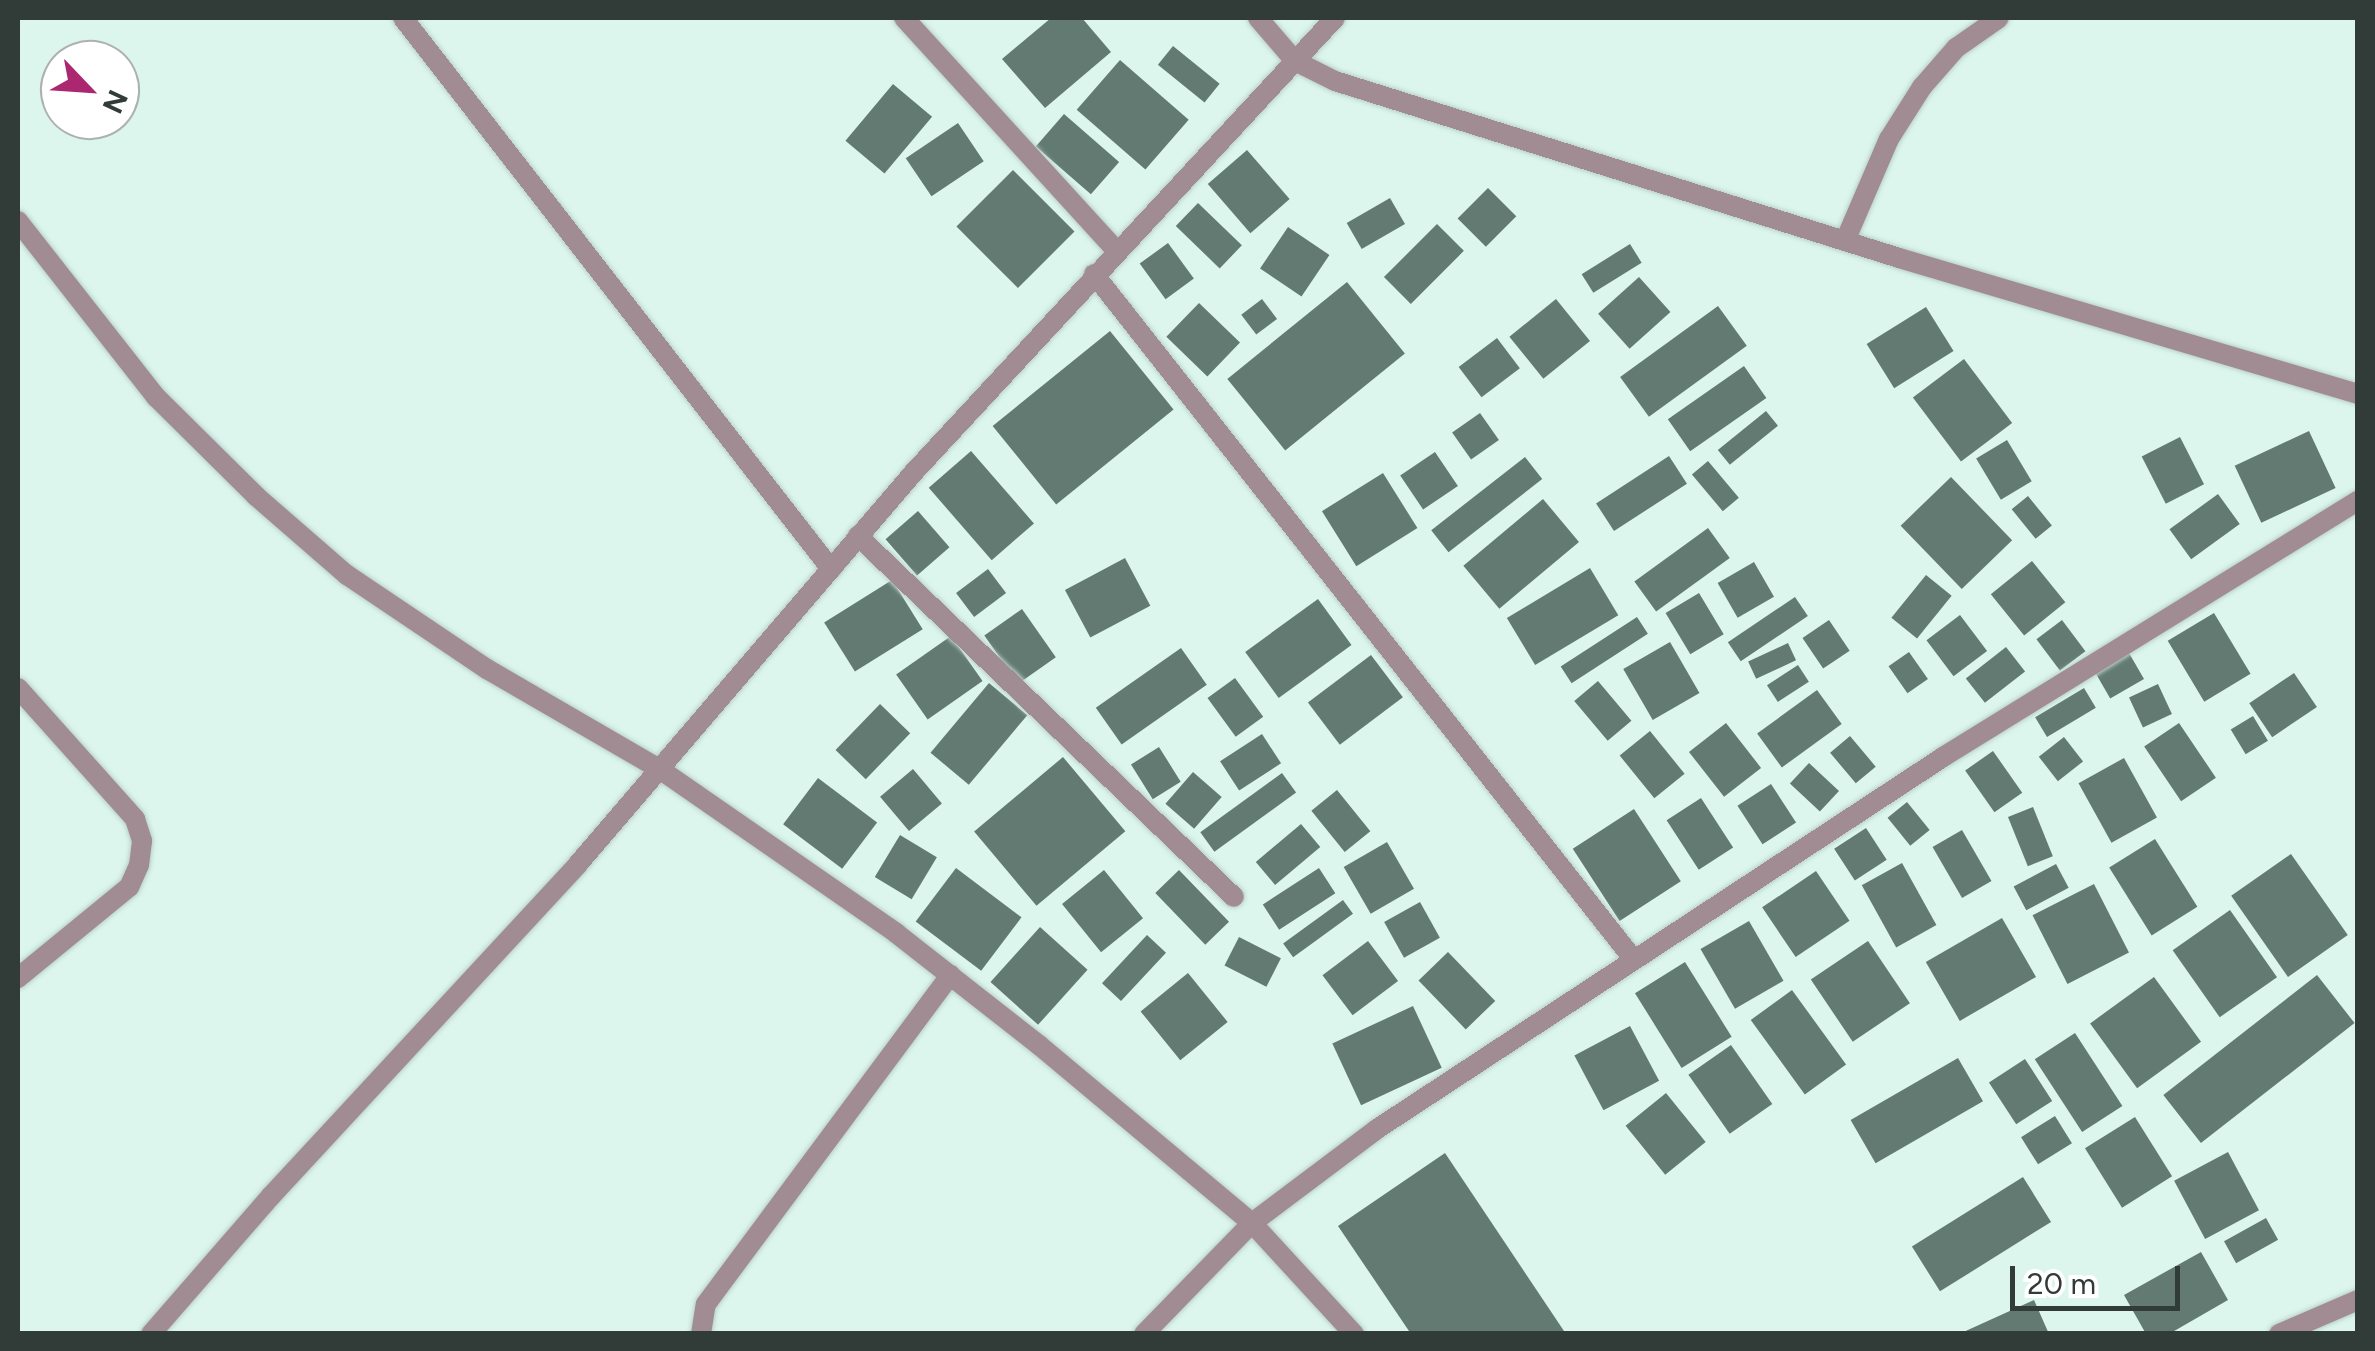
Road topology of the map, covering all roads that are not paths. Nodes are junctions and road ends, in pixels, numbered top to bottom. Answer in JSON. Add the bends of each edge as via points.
{"nodes":[{"id":1,"x":403,"y":18,"type":"edge"},
{"id":2,"x":904,"y":18,"type":"edge"},
{"id":3,"x":1258,"y":18,"type":"edge"},
{"id":4,"x":1335,"y":18,"type":"edge"},
{"id":5,"x":1999,"y":18,"type":"edge"},
{"id":6,"x":1295,"y":61,"type":"junction"},
{"id":7,"x":18,"y":221,"type":"edge"},
{"id":8,"x":1845,"y":242,"type":"junction"},
{"id":9,"x":1116,"y":250,"type":"junction"},
{"id":10,"x":1094,"y":274,"type":"junction"},
{"id":11,"x":2358,"y":394,"type":"edge"},
{"id":12,"x":2358,"y":502,"type":"edge"},
{"id":13,"x":858,"y":536,"type":"junction"},
{"id":14,"x":831,"y":570,"type":"junction"},
{"id":15,"x":18,"y":688,"type":"edge"},
{"id":16,"x":658,"y":768,"type":"junction"},
{"id":17,"x":1234,"y":897,"type":"dead end"},
{"id":18,"x":1634,"y":960,"type":"junction"},
{"id":19,"x":950,"y":975,"type":"junction"},
{"id":20,"x":18,"y":978,"type":"edge"},
{"id":21,"x":1252,"y":1224,"type":"junction"},
{"id":22,"x":2358,"y":1300,"type":"edge"},
{"id":23,"x":150,"y":1334,"type":"edge"},
{"id":24,"x":701,"y":1334,"type":"edge"},
{"id":25,"x":1144,"y":1334,"type":"edge"},
{"id":26,"x":1354,"y":1334,"type":"edge"},
{"id":27,"x":2280,"y":1334,"type":"edge"}],
"edges":[{"from":1,"to":14,"type":"street"},
{"from":2,"to":9,"type":"street"},
{"from":3,"to":6,"type":"street"},
{"from":4,"to":6,"type":"street"},
{"from":5,"to":8,"type":"street","via":[[1956,48],[1922,87],[1889,138]]},
{"from":6,"to":8,"type":"street","via":[[1335,81]]},
{"from":6,"to":9,"type":"street"},
{"from":7,"to":16,"type":"street","via":[[156,398],[347,575],[487,669]]},
{"from":8,"to":11,"type":"street"},
{"from":9,"to":10,"type":"street"},
{"from":10,"to":13,"type":"street"},
{"from":10,"to":18,"type":"street"},
{"from":12,"to":18,"type":"street","via":[[1943,756]]},
{"from":13,"to":14,"type":"street"},
{"from":13,"to":17,"type":"street"},
{"from":14,"to":16,"type":"street"},
{"from":15,"to":20,"type":"street","via":[[135,818],[142,841],[129,887]]},
{"from":16,"to":19,"type":"street"},
{"from":16,"to":23,"type":"street"},
{"from":18,"to":21,"type":"street","via":[[1378,1129]]},
{"from":19,"to":21,"type":"street"},
{"from":19,"to":24,"type":"street","via":[[706,1304]]},
{"from":21,"to":25,"type":"street"},
{"from":21,"to":26,"type":"street"},
{"from":22,"to":27,"type":"street"}]}
